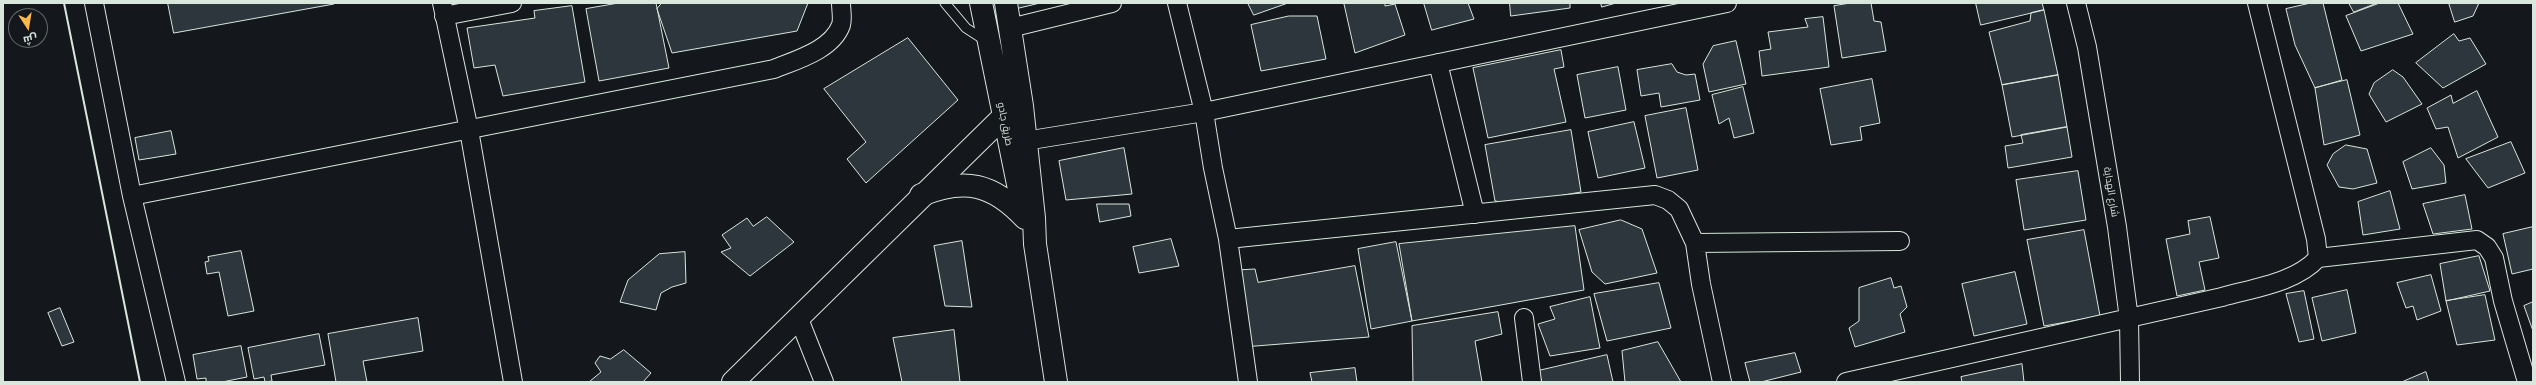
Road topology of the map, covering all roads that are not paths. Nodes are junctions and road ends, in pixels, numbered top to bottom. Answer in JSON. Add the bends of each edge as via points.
{"nodes":[{"id":1,"x":94,"y":3,"type":"edge"},
{"id":2,"x":512,"y":3,"type":"edge"},
{"id":3,"x":841,"y":3,"type":"edge"},
{"id":4,"x":945,"y":3,"type":"edge"},
{"id":5,"x":981,"y":3,"type":"edge"},
{"id":6,"x":1006,"y":3,"type":"edge"},
{"id":7,"x":1112,"y":3,"type":"edge"},
{"id":8,"x":1177,"y":3,"type":"edge"},
{"id":9,"x":1727,"y":3,"type":"edge"},
{"id":10,"x":2076,"y":3,"type":"edge"},
{"id":11,"x":2257,"y":3,"type":"edge"},
{"id":12,"x":443,"y":10,"type":"edge"},
{"id":13,"x":1010,"y":28,"type":"junction"},
{"id":14,"x":989,"y":43,"type":"junction"},
{"id":15,"x":1438,"y":63,"type":"junction"},
{"id":16,"x":1013,"y":111,"type":"junction"},
{"id":17,"x":1204,"y":112,"type":"junction"},
{"id":18,"x":469,"y":130,"type":"junction"},
{"id":19,"x":1025,"y":141,"type":"junction"},
{"id":20,"x":922,"y":195,"type":"junction"},
{"id":21,"x":132,"y":196,"type":"junction"},
{"id":22,"x":1475,"y":214,"type":"junction"},
{"id":23,"x":1025,"y":218,"type":"junction"},
{"id":24,"x":1228,"y":239,"type":"junction"},
{"id":25,"x":1900,"y":241,"type":"dead end"},
{"id":26,"x":1695,"y":243,"type":"junction"},
{"id":27,"x":1035,"y":244,"type":"junction"},
{"id":28,"x":2318,"y":258,"type":"junction"},
{"id":29,"x":1524,"y":318,"type":"dead end"},
{"id":30,"x":2129,"y":319,"type":"junction"},
{"id":31,"x":798,"y":320,"type":"junction"},
{"id":32,"x":176,"y":382,"type":"edge"},
{"id":33,"x":513,"y":382,"type":"edge"},
{"id":34,"x":733,"y":382,"type":"edge"},
{"id":35,"x":824,"y":382,"type":"edge"},
{"id":36,"x":1056,"y":382,"type":"edge"},
{"id":37,"x":1248,"y":382,"type":"edge"},
{"id":38,"x":1532,"y":382,"type":"edge"},
{"id":39,"x":1722,"y":382,"type":"edge"},
{"id":40,"x":1846,"y":382,"type":"edge"},
{"id":41,"x":2130,"y":382,"type":"edge"},
{"id":42,"x":2527,"y":382,"type":"edge"}],
"edges":[{"from":1,"to":21,"type":"street"},
{"from":2,"to":12,"type":"street"},
{"from":3,"to":18,"type":"street","via":[[841,25],[831,41],[774,69]]},
{"from":4,"to":14,"type":"lane","via":[[966,28]]},
{"from":5,"to":14,"type":"main road","name":"طريق جادو"},
{"from":6,"to":13,"type":"main road","name":"طريق جادو"},
{"from":7,"to":13,"type":"street"},
{"from":8,"to":17,"type":"street"},
{"from":9,"to":15,"type":"street"},
{"from":10,"to":30,"type":"street","name":"شارع الهداية","via":[[2087,47]]},
{"from":11,"to":28,"type":"street","via":[[2316,239]]},
{"from":12,"to":18,"type":"street"},
{"from":13,"to":16,"type":"main road","name":"طريق جادو"},
{"from":14,"to":16,"type":"main road","name":"طريق جادو"},
{"from":15,"to":17,"type":"street"},
{"from":15,"to":22,"type":"street"},
{"from":16,"to":19,"type":"main road","name":"طريق جادو"},
{"from":16,"to":20,"type":"main road"},
{"from":16,"to":23,"type":"main road","name":"طريق جادو"},
{"from":17,"to":19,"type":"street"},
{"from":17,"to":24,"type":"street"},
{"from":18,"to":21,"type":"street"},
{"from":18,"to":33,"type":"street"},
{"from":19,"to":27,"type":"main road","name":"طريق جادو"},
{"from":20,"to":23,"type":"main road","via":[[943,186],[966,184],[989,190],[1009,201]]},
{"from":20,"to":31,"type":"main road"},
{"from":21,"to":32,"type":"street"},
{"from":22,"to":24,"type":"street"},
{"from":22,"to":26,"type":"street","via":[[1655,196],[1668,200],[1679,209]]},
{"from":23,"to":27,"type":"main road","name":"طريق جادو"},
{"from":24,"to":37,"type":"street"},
{"from":25,"to":26,"type":"street"},
{"from":26,"to":39,"type":"street"},
{"from":27,"to":36,"type":"main road","name":"طريق جادو"},
{"from":28,"to":30,"type":"street","via":[[2308,269],[2282,279]]},
{"from":28,"to":42,"type":"street","via":[[2477,240],[2487,247],[2494,258],[2503,301]]},
{"from":29,"to":38,"type":"street"},
{"from":30,"to":40,"type":"street"},
{"from":30,"to":41,"type":"street","name":"شارع الهداية"},
{"from":31,"to":34,"type":"main road"},
{"from":31,"to":35,"type":"street"}]}
